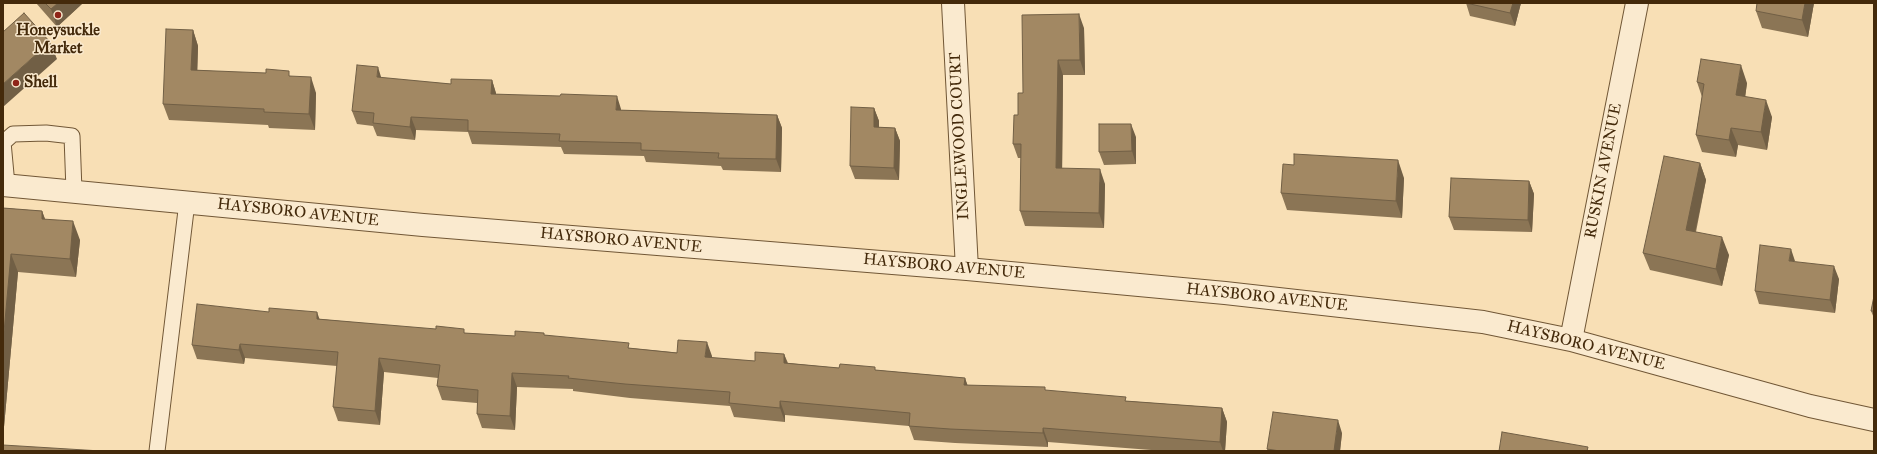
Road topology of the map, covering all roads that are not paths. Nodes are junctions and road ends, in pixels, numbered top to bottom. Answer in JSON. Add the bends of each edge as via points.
{"nodes":[{"id":1,"x":953,"y":3,"type":"edge"},
{"id":2,"x":1637,"y":3,"type":"edge"},
{"id":3,"x":4,"y":142,"type":"edge"},
{"id":4,"x":5,"y":185,"type":"edge"},
{"id":5,"x":74,"y":191,"type":"junction"},
{"id":6,"x":187,"y":202,"type":"junction"},
{"id":7,"x":967,"y":269,"type":"junction"},
{"id":8,"x":1572,"y":340,"type":"junction"},
{"id":9,"x":1874,"y":420,"type":"edge"},
{"id":10,"x":157,"y":451,"type":"edge"}],
"edges":[{"from":1,"to":7,"type":"street","name":"INGLEWOOD COURT"},
{"from":2,"to":8,"type":"street","name":"RUSKIN AVENUE"},
{"from":3,"to":4,"type":"lane"},
{"from":3,"to":5,"type":"lane","via":[[13,134],[46,133],[72,136]]},
{"from":4,"to":5,"type":"street","name":"HAYSBORO AVENUE"},
{"from":5,"to":6,"type":"street","name":"HAYSBORO AVENUE"},
{"from":6,"to":7,"type":"street","name":"HAYSBORO AVENUE","via":[[423,225]]},
{"from":6,"to":10,"type":"lane"},
{"from":7,"to":8,"type":"street","name":"HAYSBORO AVENUE","via":[[1225,293],[1483,322]]},
{"from":8,"to":9,"type":"street","name":"HAYSBORO AVENUE","via":[[1810,406]]}]}
